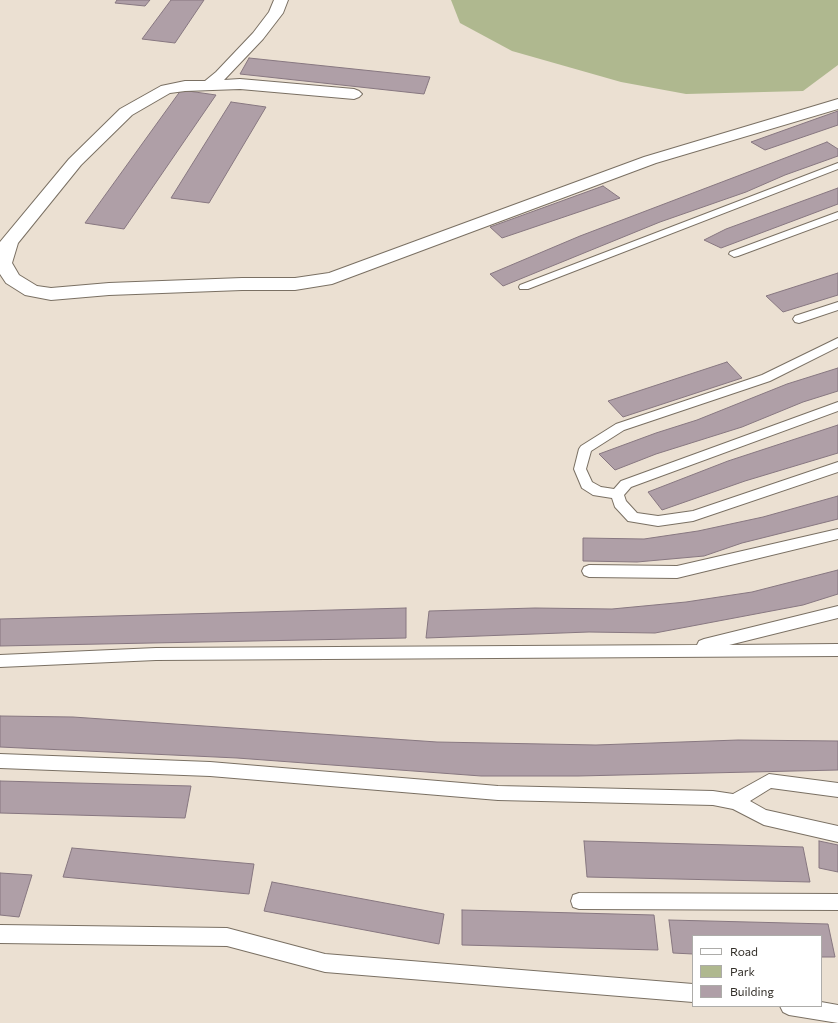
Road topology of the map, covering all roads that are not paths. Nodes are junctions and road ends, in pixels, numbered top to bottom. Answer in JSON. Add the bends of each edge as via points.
{"nodes":[{"id":1,"x":281,"y":0,"type":"edge"},
{"id":2,"x":210,"y":84,"type":"junction"},
{"id":3,"x":354,"y":94,"type":"dead end"},
{"id":4,"x":838,"y":104,"type":"edge"},
{"id":5,"x":838,"y":166,"type":"edge"},
{"id":6,"x":838,"y":215,"type":"edge"},
{"id":7,"x":734,"y":254,"type":"dead end"},
{"id":8,"x":524,"y":287,"type":"dead end"},
{"id":9,"x":838,"y":306,"type":"edge"},
{"id":10,"x":799,"y":319,"type":"dead end"},
{"id":11,"x":838,"y":342,"type":"edge"},
{"id":12,"x":838,"y":406,"type":"edge"},
{"id":13,"x":838,"y":467,"type":"edge"},
{"id":14,"x":617,"y":494,"type":"junction"},
{"id":15,"x":838,"y":534,"type":"edge"},
{"id":16,"x":589,"y":571,"type":"dead end"},
{"id":17,"x":838,"y":612,"type":"edge"},
{"id":18,"x":684,"y":650,"type":"junction"},
{"id":19,"x":838,"y":650,"type":"edge"},
{"id":20,"x":0,"y":661,"type":"edge"},
{"id":21,"x":0,"y":761,"type":"edge"},
{"id":22,"x":838,"y":790,"type":"edge"},
{"id":23,"x":735,"y":802,"type":"junction"},
{"id":24,"x":838,"y":834,"type":"edge"},
{"id":25,"x":579,"y":901,"type":"dead end"},
{"id":26,"x":838,"y":902,"type":"edge"},
{"id":27,"x":0,"y":934,"type":"edge"},
{"id":28,"x":692,"y":994,"type":"edge"},
{"id":29,"x":794,"y":1007,"type":"edge"},
{"id":30,"x":838,"y":1014,"type":"edge"}],
"edges":[{"from":1,"to":2,"type":"street","via":[[276,13],[258,36]]},
{"from":2,"to":3,"type":"street","via":[[240,84]]},
{"from":2,"to":4,"type":"street","via":[[166,89],[126,112],[80,156],[9,242],[3,263],[12,279],[32,291],[51,294],[109,289],[295,284],[332,278],[650,160]]},
{"from":5,"to":8,"type":"lane"},
{"from":6,"to":7,"type":"lane"},
{"from":9,"to":10,"type":"lane"},
{"from":11,"to":14,"type":"lane","via":[[766,378],[620,427],[585,449],[580,469],[587,485],[598,492]]},
{"from":12,"to":14,"type":"lane","via":[[626,484]]},
{"from":13,"to":14,"type":"lane","via":[[693,516],[658,520],[633,517],[620,503]]},
{"from":15,"to":16,"type":"lane","via":[[677,572]]},
{"from":17,"to":18,"type":"lane"},
{"from":18,"to":19,"type":"lane"},
{"from":18,"to":20,"type":"lane","via":[[156,654]]},
{"from":21,"to":23,"type":"lane","via":[[210,769],[498,793],[713,798]]},
{"from":22,"to":23,"type":"lane","via":[[769,781]]},
{"from":23,"to":24,"type":"lane","via":[[764,817]]},
{"from":25,"to":26,"type":"lane"},
{"from":27,"to":28,"type":"lane","via":[[227,937],[325,963]]},
{"from":29,"to":30,"type":"lane"}]}
